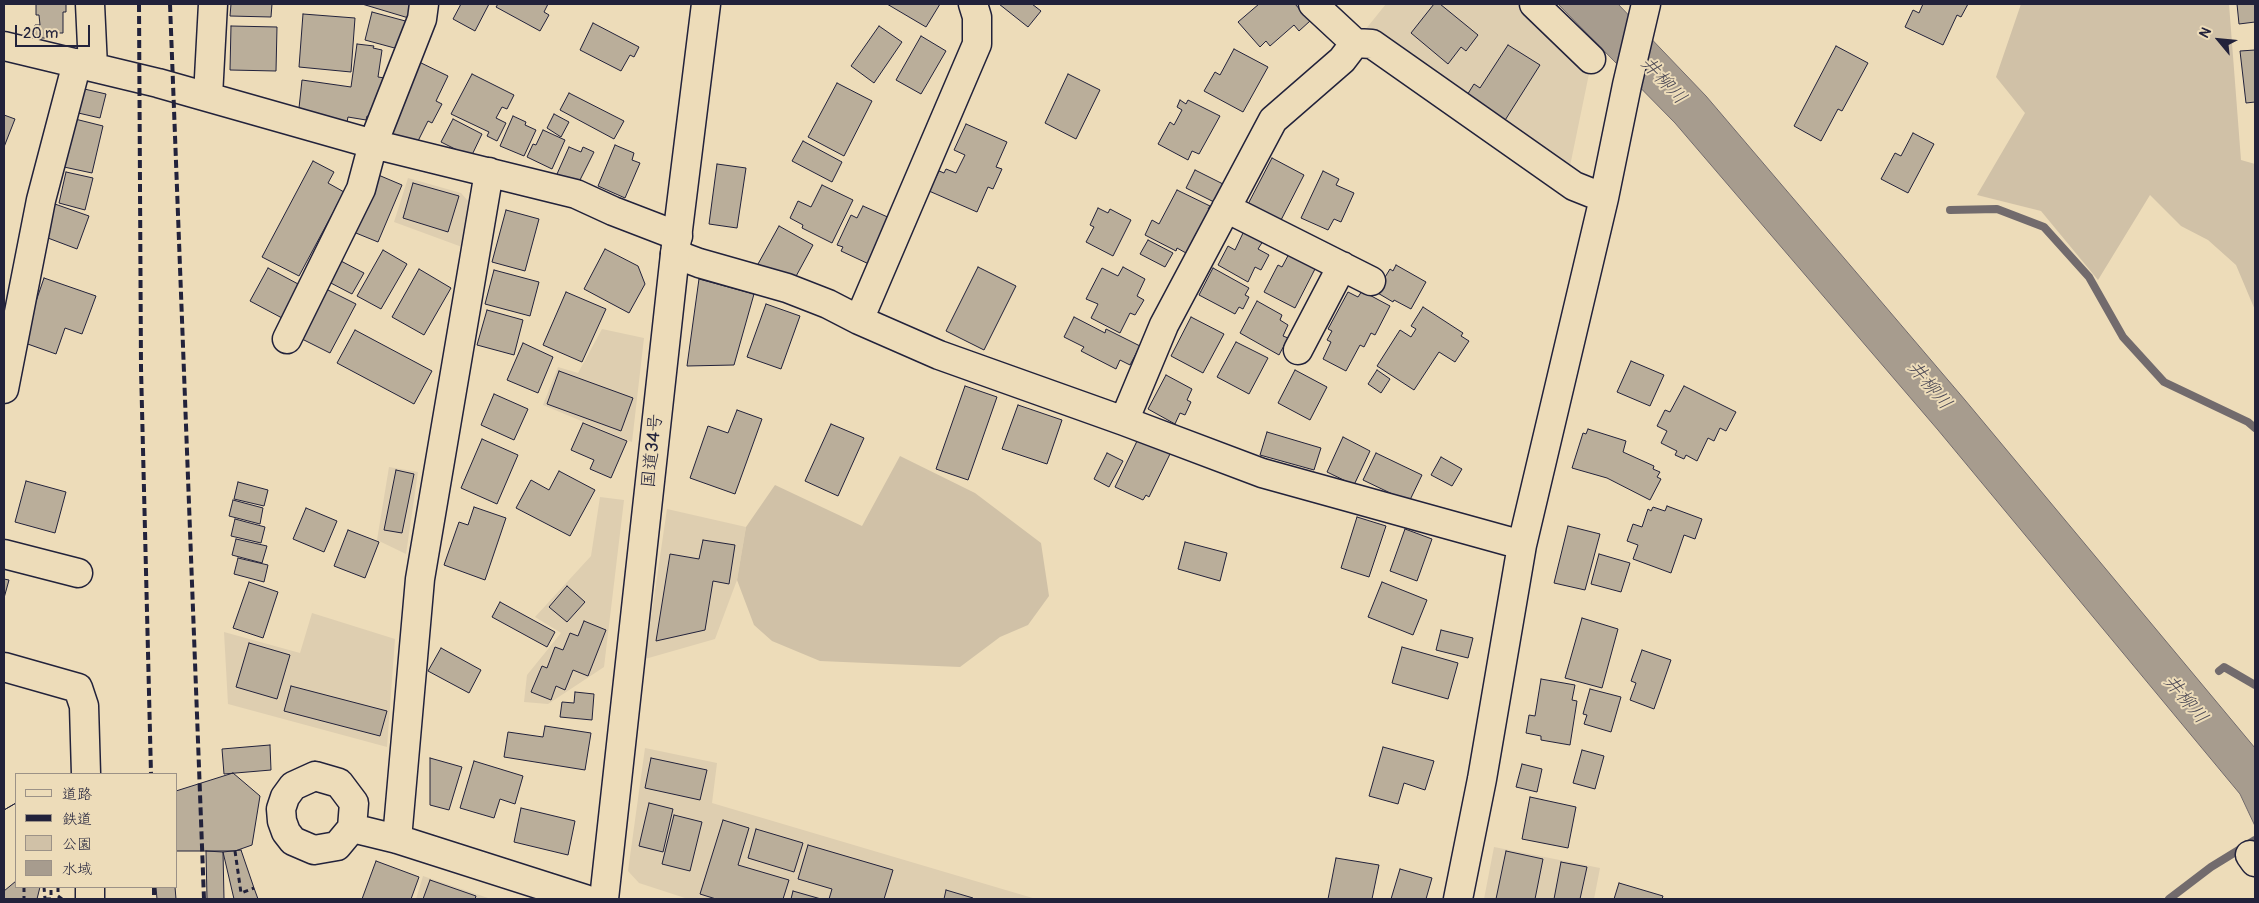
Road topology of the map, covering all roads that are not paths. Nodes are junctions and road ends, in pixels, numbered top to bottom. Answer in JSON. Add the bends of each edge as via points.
{"nodes":[{"id":1,"x":90,"y":4,"type":"edge"},
{"id":2,"x":213,"y":4,"type":"edge"},
{"id":3,"x":424,"y":4,"type":"edge"},
{"id":4,"x":706,"y":4,"type":"edge"},
{"id":5,"x":973,"y":4,"type":"edge"},
{"id":6,"x":1313,"y":4,"type":"edge"},
{"id":7,"x":1534,"y":4,"type":"edge"},
{"id":8,"x":1646,"y":5,"type":"edge"},
{"id":9,"x":1355,"y":42,"type":"junction"},
{"id":10,"x":4,"y":46,"type":"edge"},
{"id":11,"x":1591,"y":59,"type":"dead end"},
{"id":12,"x":85,"y":65,"type":"junction"},
{"id":13,"x":208,"y":96,"type":"junction"},
{"id":14,"x":373,"y":144,"type":"junction"},
{"id":15,"x":489,"y":172,"type":"junction"},
{"id":16,"x":1604,"y":198,"type":"junction"},
{"id":17,"x":1226,"y":208,"type":"junction"},
{"id":18,"x":677,"y":245,"type":"junction"},
{"id":19,"x":1342,"y":266,"type":"junction"},
{"id":20,"x":1371,"y":281,"type":"dead end"},
{"id":21,"x":14,"y":283,"type":"edge"},
{"id":22,"x":859,"y":320,"type":"junction"},
{"id":23,"x":287,"y":339,"type":"dead end"},
{"id":24,"x":1298,"y":350,"type":"dead end"},
{"id":25,"x":4,"y":389,"type":"edge"},
{"id":26,"x":1124,"y":420,"type":"junction"},
{"id":27,"x":1522,"y":545,"type":"junction"},
{"id":28,"x":4,"y":554,"type":"edge"},
{"id":29,"x":78,"y":573,"type":"dead end"},
{"id":30,"x":4,"y":668,"type":"edge"},
{"id":31,"x":86,"y":773,"type":"edge"},
{"id":32,"x":352,"y":828,"type":"dead end"},
{"id":33,"x":398,"y":839,"type":"junction"},
{"id":34,"x":585,"y":899,"type":"edge"},
{"id":35,"x":604,"y":899,"type":"edge"},
{"id":36,"x":1458,"y":899,"type":"edge"}],
"edges":[{"from":1,"to":12,"type":"main road"},
{"from":2,"to":13,"type":"main road"},
{"from":3,"to":14,"type":"main road","via":[[422,19]]},
{"from":4,"to":18,"type":"main road","name":"国道34号"},
{"from":5,"to":22,"type":"main road","via":[[977,17],[976,44]]},
{"from":6,"to":9,"type":"main road"},
{"from":7,"to":11,"type":"main road"},
{"from":8,"to":16,"type":"main road"},
{"from":9,"to":16,"type":"main road","via":[[1372,44],[1574,186]]},
{"from":9,"to":17,"type":"main road","via":[[1342,60],[1273,120]]},
{"from":10,"to":12,"type":"main road"},
{"from":12,"to":13,"type":"main road"},
{"from":12,"to":21,"type":"main road"},
{"from":13,"to":14,"type":"main road"},
{"from":14,"to":15,"type":"main road"},
{"from":14,"to":23,"type":"main road","via":[[361,189]]},
{"from":15,"to":18,"type":"main road","via":[[576,194]]},
{"from":15,"to":33,"type":"main road","via":[[420,579]]},
{"from":16,"to":27,"type":"main road"},
{"from":17,"to":19,"type":"main road"},
{"from":17,"to":26,"type":"main road","via":[[1164,326]]},
{"from":18,"to":22,"type":"main road","via":[[699,263],[788,288]]},
{"from":18,"to":35,"type":"main road","name":"国道34号"},
{"from":19,"to":20,"type":"main road"},
{"from":19,"to":24,"type":"main road"},
{"from":21,"to":25,"type":"main road"},
{"from":22,"to":26,"type":"main road","via":[[939,355]]},
{"from":26,"to":27,"type":"main road","via":[[1262,473]]},
{"from":27,"to":36,"type":"main road"},
{"from":28,"to":29,"type":"main road"},
{"from":30,"to":31,"type":"main road","via":[[78,688],[84,706]]},
{"from":32,"to":33,"type":"main road"},
{"from":33,"to":34,"type":"main road"}]}
